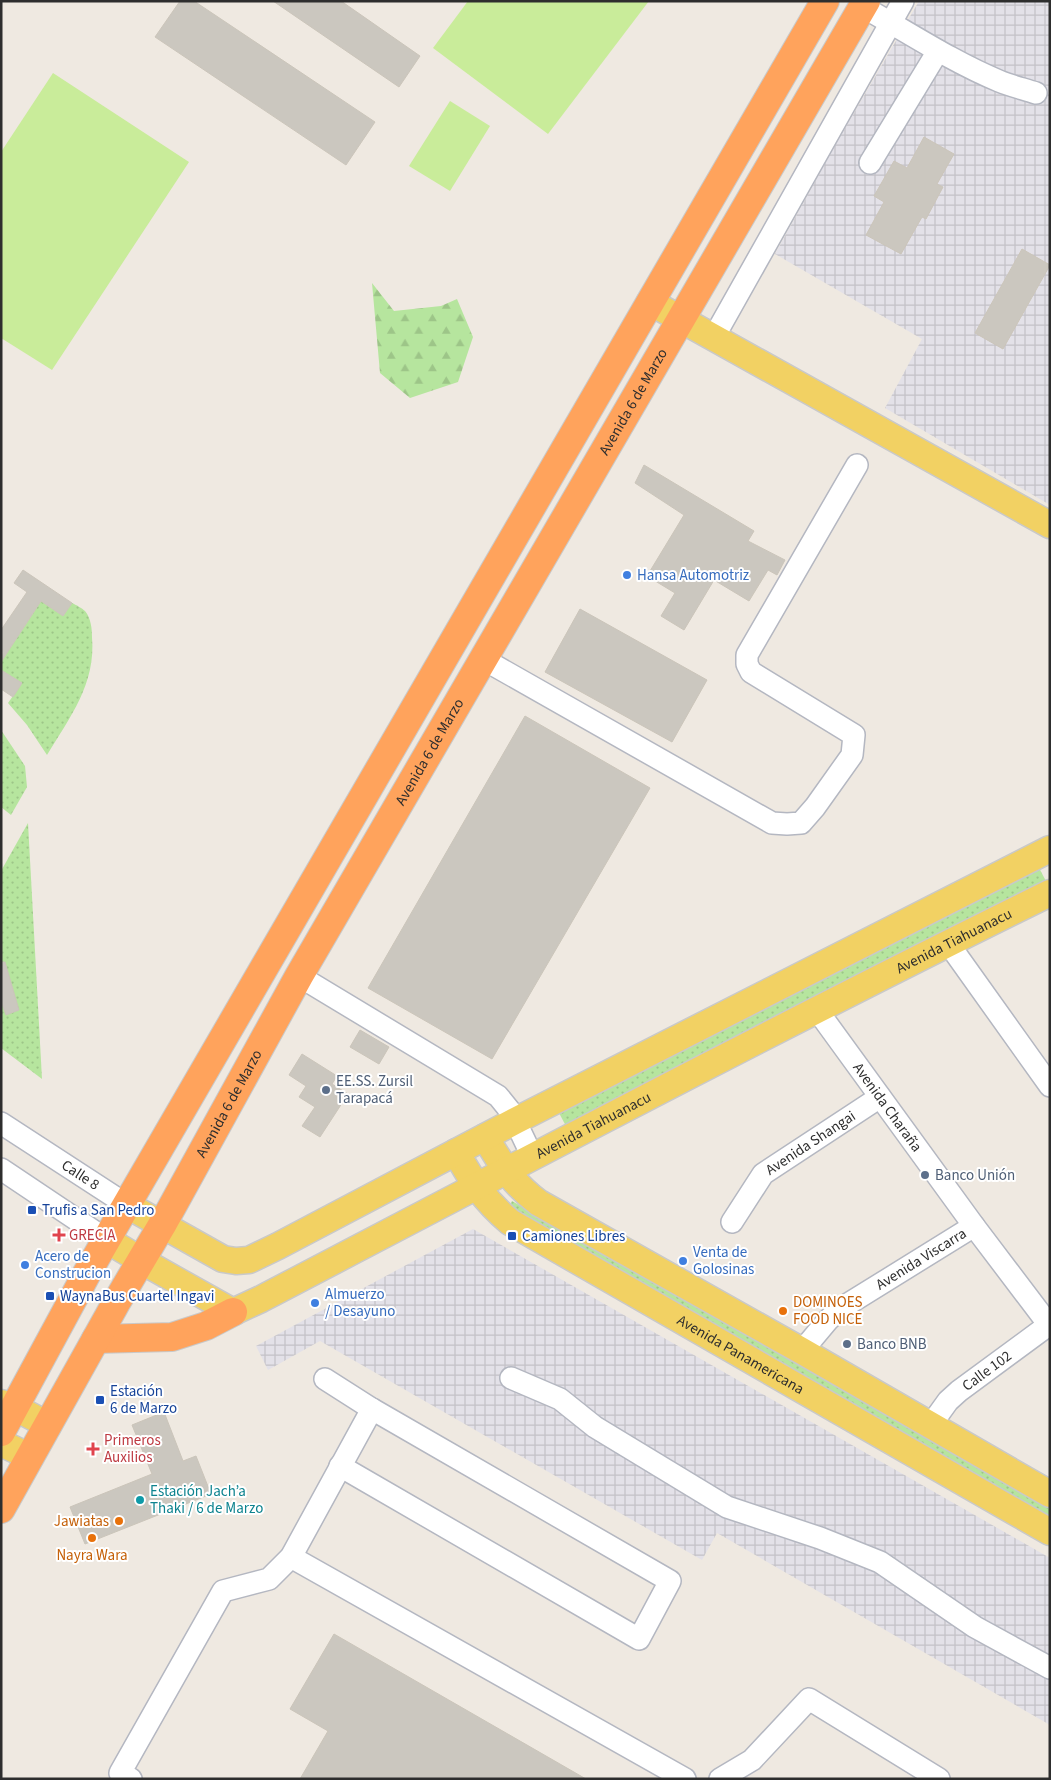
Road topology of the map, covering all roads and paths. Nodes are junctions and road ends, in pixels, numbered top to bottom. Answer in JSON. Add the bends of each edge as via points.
{"nodes":[{"id":1,"x":825,"y":1,"type":"edge"},
{"id":2,"x":903,"y":1,"type":"edge"},
{"id":3,"x":865,"y":4,"type":"edge"},
{"id":4,"x":890,"y":22,"type":"junction"},
{"id":5,"x":938,"y":51,"type":"junction"},
{"id":6,"x":1036,"y":93,"type":"dead end"},
{"id":7,"x":870,"y":163,"type":"dead end"},
{"id":8,"x":650,"y":302,"type":"junction"},
{"id":9,"x":682,"y":319,"type":"junction"},
{"id":10,"x":714,"y":337,"type":"junction"},
{"id":11,"x":857,"y":465,"type":"dead end"},
{"id":12,"x":1050,"y":524,"type":"edge"},
{"id":13,"x":483,"y":659,"type":"junction"},
{"id":14,"x":1050,"y":849,"type":"edge"},
{"id":15,"x":1050,"y":893,"type":"edge"},
{"id":16,"x":948,"y":943,"type":"junction"},
{"id":17,"x":299,"y":976,"type":"junction"},
{"id":18,"x":817,"y":1010,"type":"junction"},
{"id":19,"x":1050,"y":1086,"type":"edge"},
{"id":20,"x":880,"y":1097,"type":"junction"},
{"id":21,"x":515,"y":1121,"type":"junction"},
{"id":22,"x":1,"y":1123,"type":"edge"},
{"id":23,"x":486,"y":1137,"type":"junction"},
{"id":24,"x":456,"y":1152,"type":"junction"},
{"id":25,"x":532,"y":1156,"type":"junction"},
{"id":26,"x":1,"y":1169,"type":"edge"},
{"id":27,"x":505,"y":1170,"type":"junction"},
{"id":28,"x":476,"y":1187,"type":"junction"},
{"id":29,"x":127,"y":1205,"type":"junction"},
{"id":30,"x":732,"y":1222,"type":"dead end"},
{"id":31,"x":162,"y":1225,"type":"junction"},
{"id":32,"x":974,"y":1226,"type":"junction"},
{"id":33,"x":107,"y":1240,"type":"junction"},
{"id":34,"x":142,"y":1261,"type":"junction"},
{"id":35,"x":233,"y":1312,"type":"junction"},
{"id":36,"x":1049,"y":1324,"type":"edge"},
{"id":37,"x":96,"y":1339,"type":"junction"},
{"id":38,"x":802,"y":1351,"type":"junction"},
{"id":39,"x":511,"y":1378,"type":"dead end"},
{"id":40,"x":325,"y":1379,"type":"dead end"},
{"id":41,"x":8,"y":1405,"type":"edge"},
{"id":42,"x":372,"y":1409,"type":"junction"},
{"id":43,"x":48,"y":1425,"type":"junction"},
{"id":44,"x":930,"y":1426,"type":"junction"},
{"id":45,"x":1,"y":1432,"type":"edge"},
{"id":46,"x":1,"y":1443,"type":"edge"},
{"id":47,"x":30,"y":1457,"type":"junction"},
{"id":48,"x":340,"y":1466,"type":"junction"},
{"id":49,"x":1050,"y":1494,"type":"edge"},
{"id":50,"x":1,"y":1509,"type":"edge"},
{"id":51,"x":1050,"y":1532,"type":"edge"},
{"id":52,"x":291,"y":1557,"type":"junction"},
{"id":53,"x":1050,"y":1668,"type":"edge"},
{"id":54,"x":130,"y":1779,"type":"edge"},
{"id":55,"x":685,"y":1779,"type":"edge"},
{"id":56,"x":720,"y":1779,"type":"edge"},
{"id":57,"x":939,"y":1779,"type":"edge"}],
"edges":[{"from":1,"to":8,"type":"highway"},
{"from":2,"to":4,"type":"street"},
{"from":3,"to":4,"type":"street"},
{"from":3,"to":9,"type":"highway","name":"Avenida 6 de Marzo"},
{"from":4,"to":5,"type":"street"},
{"from":4,"to":10,"type":"street"},
{"from":5,"to":6,"type":"street","via":[[1000,82]]},
{"from":5,"to":7,"type":"street"},
{"from":8,"to":9,"type":"main road"},
{"from":8,"to":29,"type":"highway"},
{"from":9,"to":10,"type":"main road"},
{"from":9,"to":13,"type":"highway","name":"Avenida 6 de Marzo"},
{"from":10,"to":12,"type":"main road"},
{"from":11,"to":13,"type":"street","via":[[747,655],[751,672],[854,735],[852,755],[801,823],[772,822]]},
{"from":13,"to":17,"type":"highway","name":"Avenida 6 de Marzo"},
{"from":14,"to":21,"type":"main road"},
{"from":15,"to":16,"type":"main road","name":"Avenida Tiahuanacu"},
{"from":16,"to":18,"type":"main road","name":"Avenida Tiahuanacu"},
{"from":16,"to":19,"type":"street"},
{"from":17,"to":21,"type":"street","via":[[498,1096],[512,1112]]},
{"from":17,"to":31,"type":"highway","name":"Avenida 6 de Marzo"},
{"from":18,"to":20,"type":"street","name":"Avenida Charaña"},
{"from":18,"to":25,"type":"main road","name":"Avenida Tiahuanacu"},
{"from":20,"to":30,"type":"street","name":"Avenida Shangai","via":[[763,1174]]},
{"from":20,"to":32,"type":"street","name":"Avenida Charaña"},
{"from":21,"to":23,"type":"main road"},
{"from":21,"to":25,"type":"street"},
{"from":22,"to":29,"type":"street","name":"Calle 8"},
{"from":23,"to":24,"type":"main road"},
{"from":23,"to":27,"type":"main road"},
{"from":24,"to":28,"type":"main road","name":"Avenida Panamericana"},
{"from":24,"to":31,"type":"main road","via":[[248,1260],[223,1259]]},
{"from":25,"to":27,"type":"main road","name":"Avenida Tiahuanacu"},
{"from":26,"to":33,"type":"street"},
{"from":27,"to":28,"type":"main road","name":"Avenida Tiahuanacu"},
{"from":27,"to":38,"type":"main road","via":[[525,1193],[539,1203]]},
{"from":28,"to":35,"type":"main road","name":"Avenida Tiahuanacu"},
{"from":28,"to":51,"type":"main road","name":"Avenida Panamericana","via":[[510,1222]]},
{"from":29,"to":31,"type":"main road","name":"Calle 8"},
{"from":29,"to":33,"type":"highway"},
{"from":31,"to":34,"type":"highway","name":"Avenida 6 de Marzo"},
{"from":32,"to":36,"type":"street","name":"Avenida Charaña"},
{"from":32,"to":38,"type":"street","name":"Avenida Viscarra","via":[[840,1309]]},
{"from":33,"to":34,"type":"main road"},
{"from":33,"to":41,"type":"highway"},
{"from":34,"to":35,"type":"main road"},
{"from":34,"to":37,"type":"highway","name":"Avenida 6 de Marzo"},
{"from":35,"to":37,"type":"highway","via":[[206,1326],[172,1337]]},
{"from":36,"to":44,"type":"street","name":"Calle 102","via":[[948,1401]]},
{"from":37,"to":43,"type":"highway","name":"Avenida 6 de Marzo"},
{"from":38,"to":44,"type":"main road"},
{"from":39,"to":53,"type":"street","via":[[560,1399],[595,1427],[728,1507],[880,1562],[975,1627]]},
{"from":40,"to":42,"type":"street"},
{"from":41,"to":43,"type":"main road"},
{"from":41,"to":45,"type":"highway"},
{"from":42,"to":48,"type":"street"},
{"from":42,"to":48,"type":"street","via":[[670,1581],[638,1639]]},
{"from":43,"to":47,"type":"highway","name":"Avenida 6 de Marzo"},
{"from":44,"to":49,"type":"main road"},
{"from":46,"to":47,"type":"main road"},
{"from":47,"to":50,"type":"highway","name":"Avenida 6 de Marzo"},
{"from":48,"to":52,"type":"street"},
{"from":52,"to":54,"type":"street","via":[[268,1579],[223,1591],[120,1773]]},
{"from":52,"to":55,"type":"street"},
{"from":56,"to":57,"type":"street","via":[[752,1760],[809,1699]]}]}
